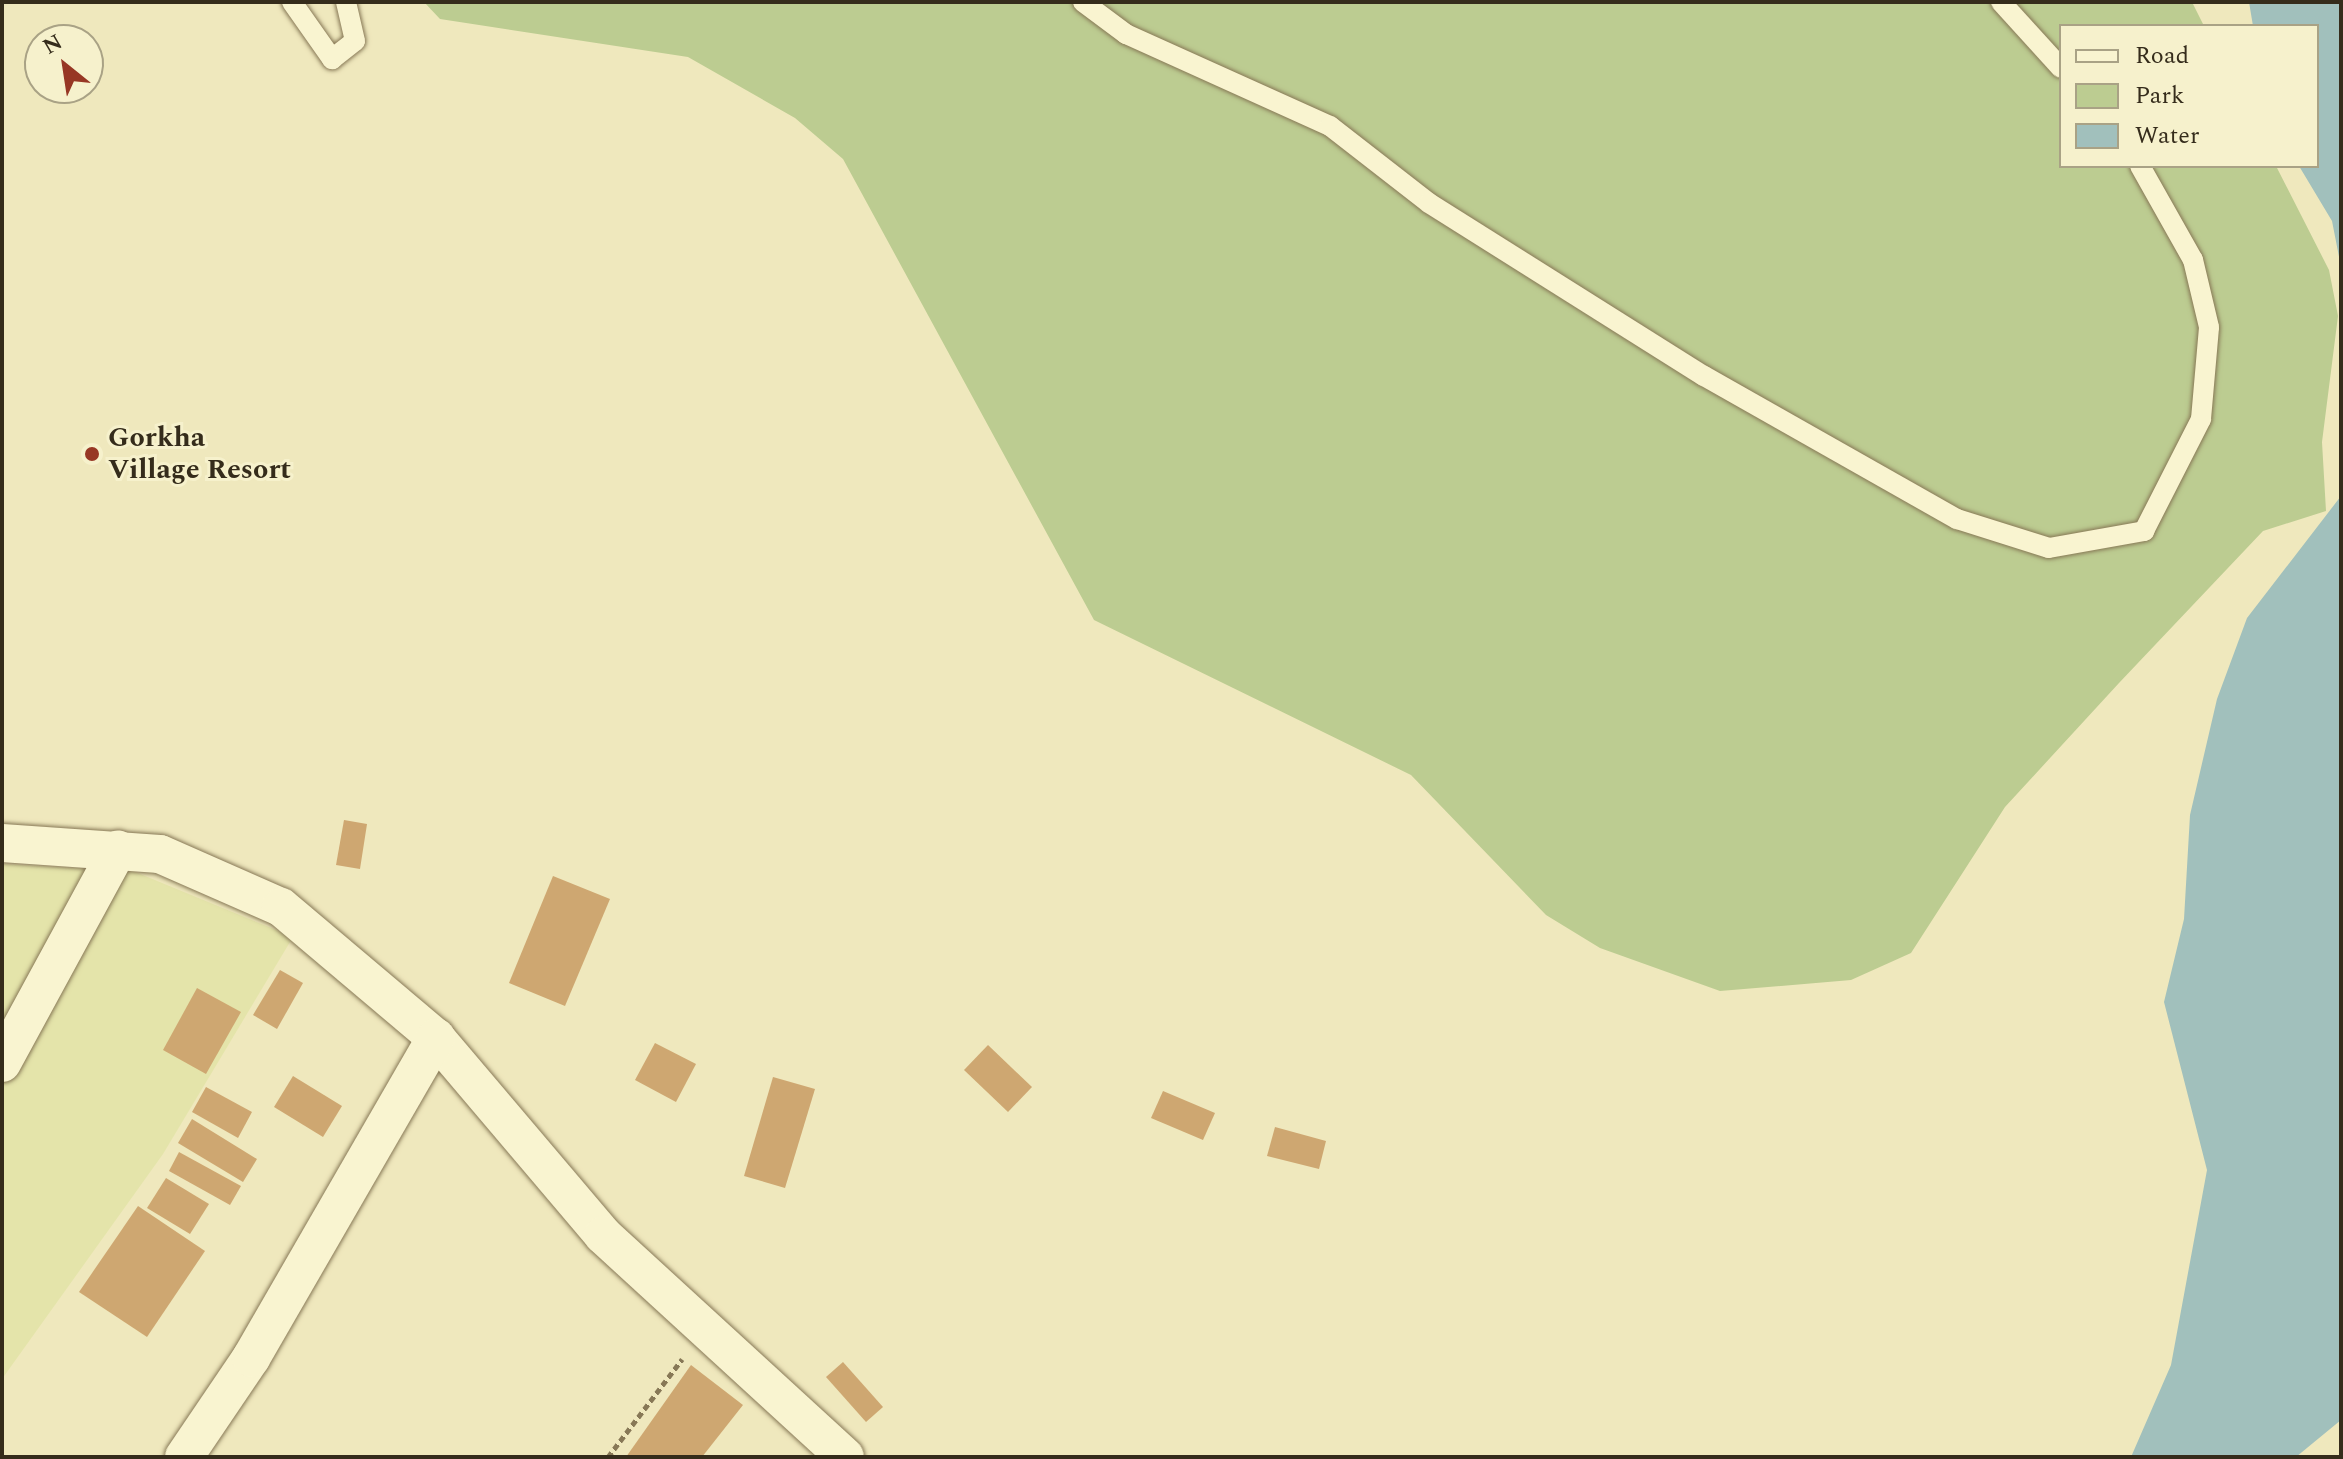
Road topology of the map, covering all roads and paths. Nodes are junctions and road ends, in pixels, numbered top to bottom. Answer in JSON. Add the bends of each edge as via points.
{"nodes":[{"id":1,"x":292,"y":2,"type":"edge"},
{"id":2,"x":346,"y":2,"type":"edge"},
{"id":3,"x":1083,"y":2,"type":"edge"},
{"id":4,"x":2001,"y":2,"type":"edge"},
{"id":5,"x":2059,"y":66,"type":"edge"},
{"id":6,"x":2141,"y":168,"type":"edge"},
{"id":7,"x":2,"y":843,"type":"edge"},
{"id":8,"x":118,"y":849,"type":"junction"},
{"id":9,"x":436,"y":1038,"type":"junction"},
{"id":10,"x":2,"y":1063,"type":"edge"},
{"id":11,"x":706,"y":1327,"type":"junction"},
{"id":12,"x":184,"y":1457,"type":"edge"},
{"id":13,"x":608,"y":1457,"type":"edge"},
{"id":14,"x":845,"y":1457,"type":"edge"}],
"edges":[{"from":1,"to":2,"type":"lane","via":[[332,59],[355,41]]},
{"from":3,"to":6,"type":"lane","via":[[1126,34],[1330,126],[1429,203],[1704,376],[1957,519],[2049,548],[2144,531],[2201,419],[2206,313],[2193,260]]},
{"from":4,"to":5,"type":"lane"},
{"from":7,"to":8,"type":"street"},
{"from":8,"to":9,"type":"street","via":[[173,858],[281,907]]},
{"from":8,"to":10,"type":"street"},
{"from":9,"to":11,"type":"street","via":[[603,1235]]},
{"from":9,"to":12,"type":"street","via":[[251,1358]]},
{"from":11,"to":13,"type":"path"},
{"from":11,"to":14,"type":"street"}]}
